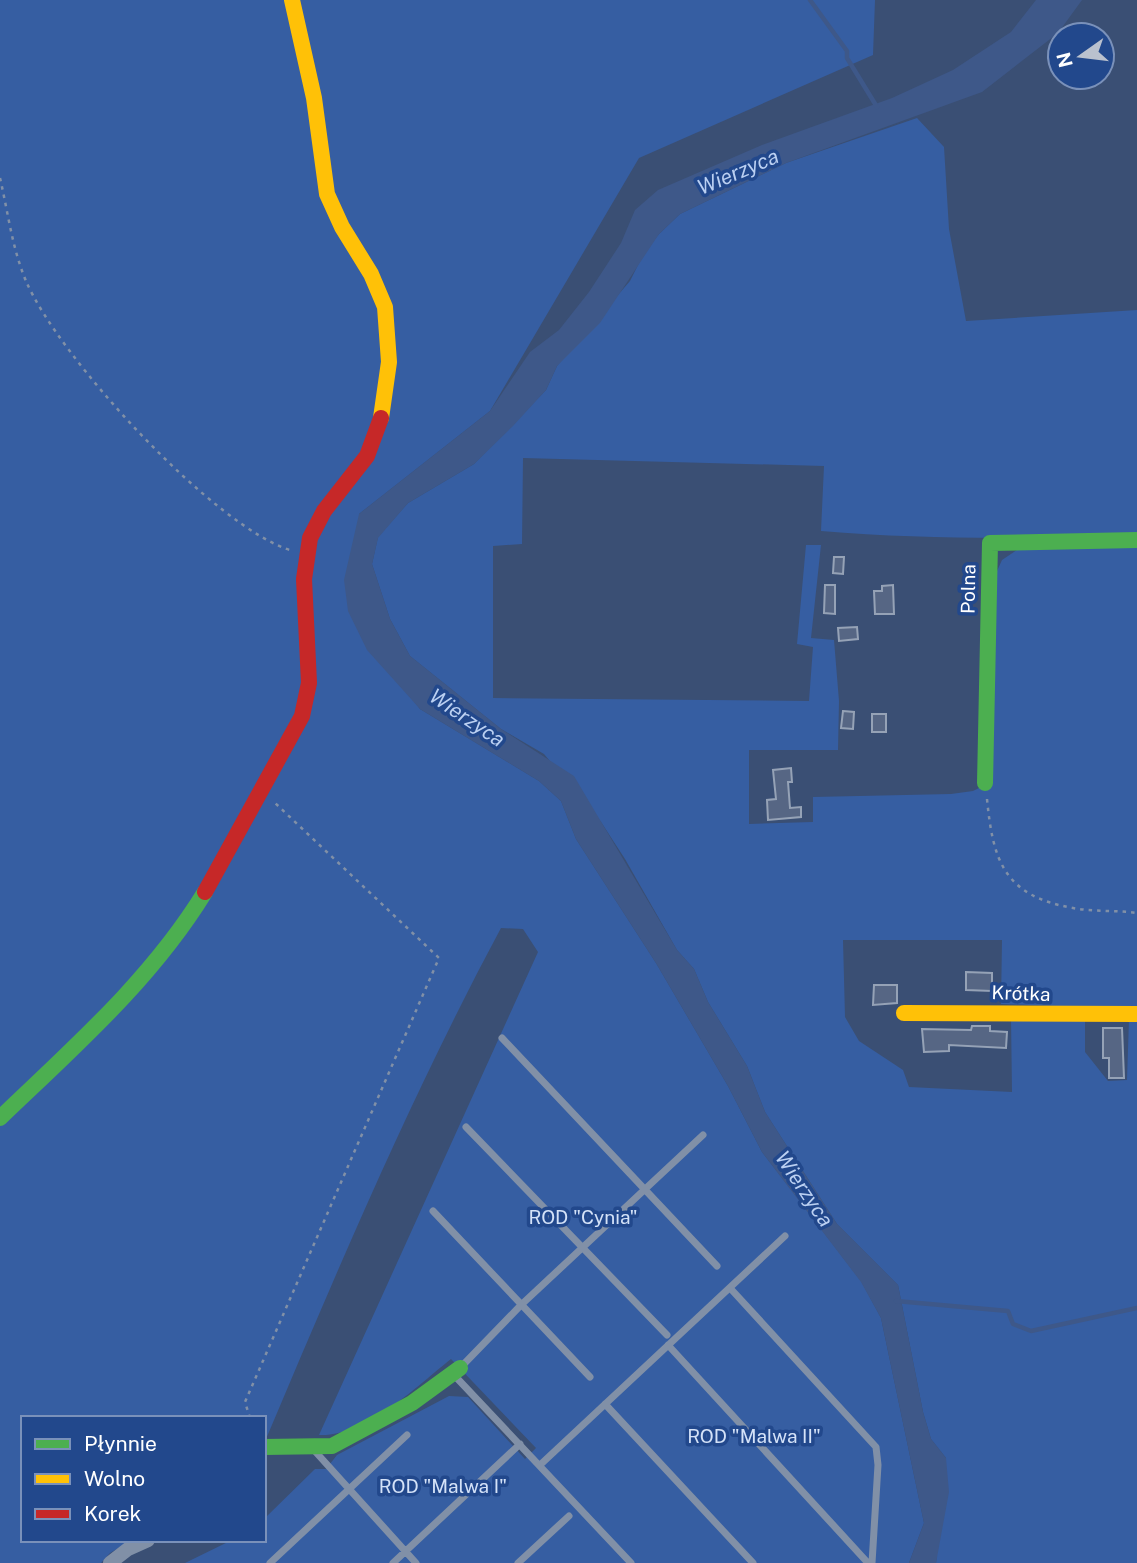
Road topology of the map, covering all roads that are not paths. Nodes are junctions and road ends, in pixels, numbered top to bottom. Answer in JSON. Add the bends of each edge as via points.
{"nodes":[{"id":1,"x":292,"y":0,"type":"edge"},
{"id":2,"x":1137,"y":540,"type":"edge"},
{"id":3,"x":985,"y":783,"type":"road end"},
{"id":4,"x":904,"y":1013,"type":"dead end"},
{"id":5,"x":1137,"y":1014,"type":"edge"},
{"id":6,"x":502,"y":1038,"type":"dead end"},
{"id":7,"x":0,"y":1118,"type":"edge"},
{"id":8,"x":466,"y":1127,"type":"dead end"},
{"id":9,"x":703,"y":1135,"type":"dead end"},
{"id":10,"x":644,"y":1190,"type":"junction"},
{"id":11,"x":433,"y":1211,"type":"dead end"},
{"id":12,"x":785,"y":1236,"type":"dead end"},
{"id":13,"x":583,"y":1247,"type":"junction"},
{"id":14,"x":717,"y":1266,"type":"dead end"},
{"id":15,"x":730,"y":1288,"type":"junction"},
{"id":16,"x":521,"y":1305,"type":"junction"},
{"id":17,"x":667,"y":1335,"type":"dead end"},
{"id":18,"x":668,"y":1345,"type":"junction"},
{"id":19,"x":456,"y":1371,"type":"junction"},
{"id":20,"x":590,"y":1377,"type":"dead end"},
{"id":21,"x":605,"y":1404,"type":"junction"},
{"id":22,"x":407,"y":1435,"type":"dead end"},
{"id":23,"x":520,"y":1444,"type":"junction"},
{"id":24,"x":266,"y":1447,"type":"edge"},
{"id":25,"x":313,"y":1448,"type":"junction"},
{"id":26,"x":540,"y":1465,"type":"junction"},
{"id":27,"x":348,"y":1489,"type":"junction"},
{"id":28,"x":569,"y":1516,"type":"dead end"},
{"id":29,"x":144,"y":1542,"type":"edge"},
{"id":30,"x":405,"y":1551,"type":"junction"},
{"id":31,"x":110,"y":1563,"type":"edge"},
{"id":32,"x":270,"y":1563,"type":"edge"},
{"id":33,"x":393,"y":1563,"type":"edge"},
{"id":34,"x":416,"y":1563,"type":"edge"},
{"id":35,"x":518,"y":1563,"type":"edge"},
{"id":36,"x":631,"y":1563,"type":"edge"},
{"id":37,"x":753,"y":1563,"type":"edge"},
{"id":38,"x":870,"y":1563,"type":"edge"}],
"edges":[{"from":1,"to":7,"type":"street","via":[[312,88],[326,193],[382,296],[389,329],[384,402],[374,441],[367,457],[318,520],[306,554],[310,687],[297,725],[194,911],[159,957]]},
{"from":2,"to":3,"type":"street","name":"Polna","via":[[990,543]]},
{"from":4,"to":5,"type":"street","name":"Krótka"},
{"from":6,"to":10,"type":"lane"},
{"from":8,"to":13,"type":"lane"},
{"from":9,"to":10,"type":"lane"},
{"from":10,"to":13,"type":"lane"},
{"from":10,"to":14,"type":"lane"},
{"from":11,"to":16,"type":"lane"},
{"from":12,"to":15,"type":"lane"},
{"from":13,"to":16,"type":"lane"},
{"from":13,"to":17,"type":"lane"},
{"from":15,"to":18,"type":"lane"},
{"from":15,"to":38,"type":"lane","via":[[876,1447]]},
{"from":16,"to":19,"type":"lane"},
{"from":16,"to":20,"type":"lane"},
{"from":18,"to":21,"type":"lane"},
{"from":18,"to":38,"type":"lane"},
{"from":19,"to":23,"type":"lane"},
{"from":19,"to":25,"type":"street","via":[[363,1430],[332,1446]]},
{"from":21,"to":26,"type":"lane"},
{"from":21,"to":37,"type":"lane"},
{"from":22,"to":27,"type":"lane"},
{"from":23,"to":26,"type":"lane"},
{"from":23,"to":30,"type":"lane"},
{"from":24,"to":25,"type":"street"},
{"from":25,"to":27,"type":"lane"},
{"from":26,"to":36,"type":"lane"},
{"from":27,"to":30,"type":"lane"},
{"from":27,"to":32,"type":"lane"},
{"from":28,"to":35,"type":"lane"},
{"from":29,"to":31,"type":"street"},
{"from":30,"to":33,"type":"lane"},
{"from":30,"to":34,"type":"lane"}]}
